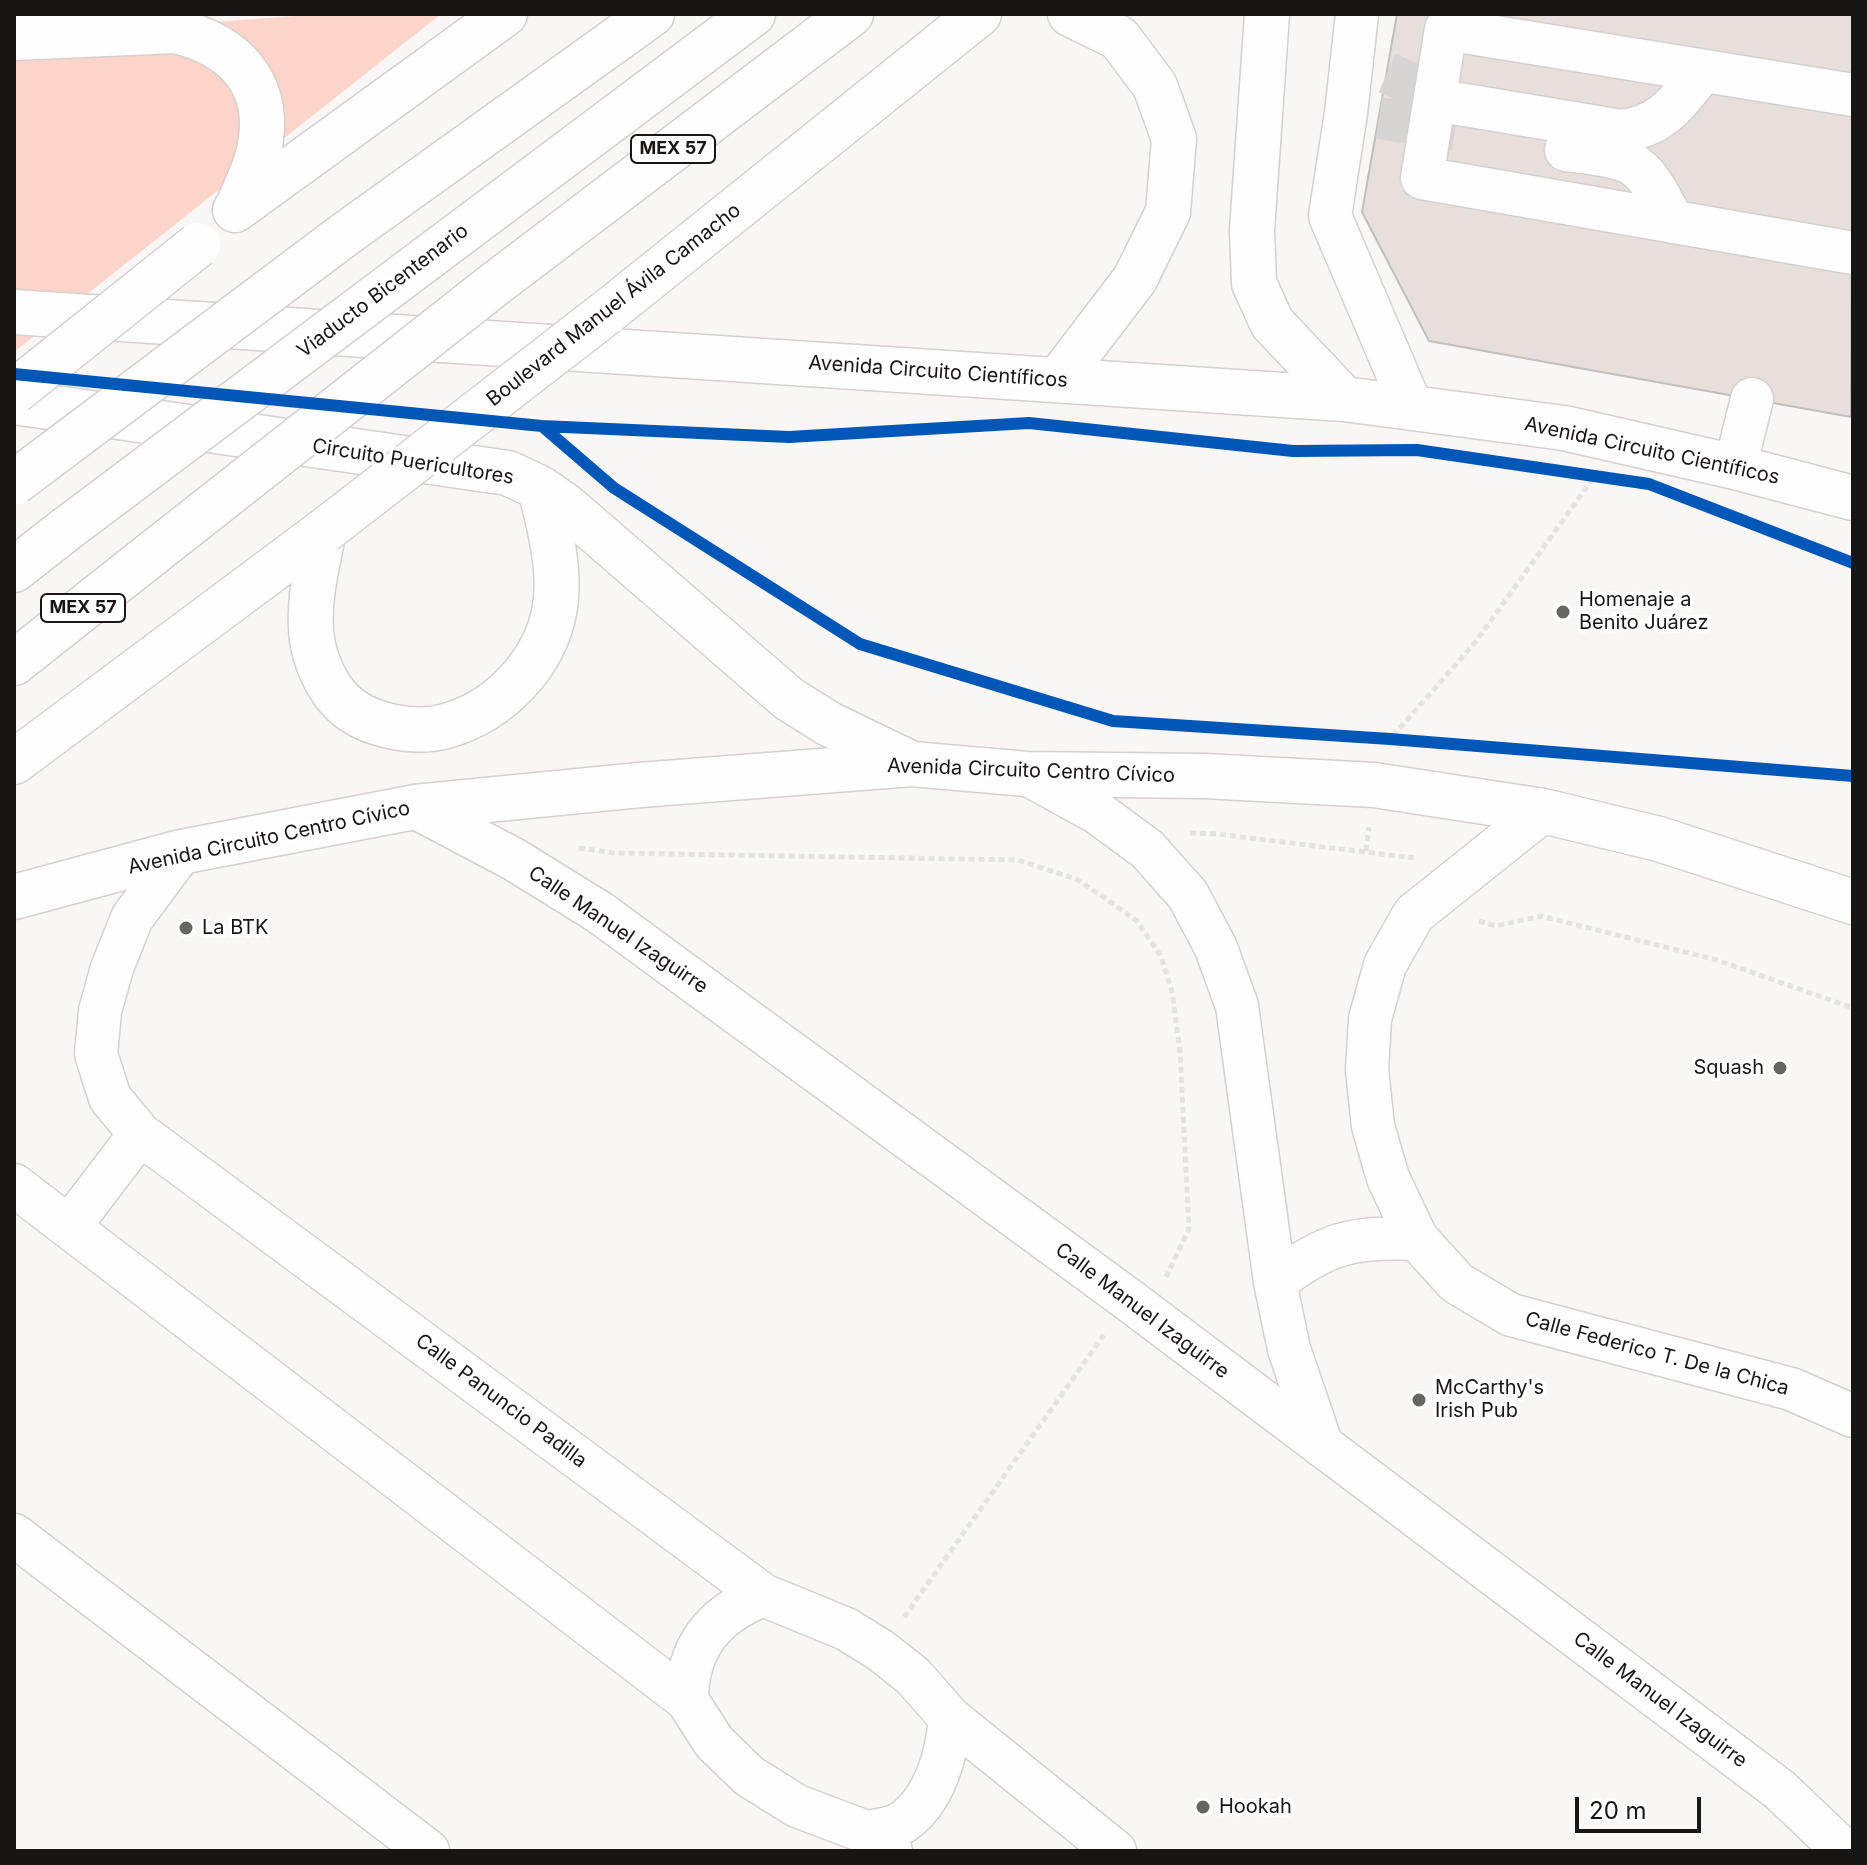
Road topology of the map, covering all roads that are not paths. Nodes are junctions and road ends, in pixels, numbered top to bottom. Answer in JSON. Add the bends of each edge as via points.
{"nodes":[{"id":1,"x":505,"y":14,"type":"edge"},
{"id":2,"x":652,"y":14,"type":"edge"},
{"id":3,"x":753,"y":14,"type":"edge"},
{"id":4,"x":851,"y":14,"type":"edge"},
{"id":5,"x":979,"y":14,"type":"edge"},
{"id":6,"x":1070,"y":14,"type":"edge"},
{"id":7,"x":1267,"y":14,"type":"edge"},
{"id":8,"x":1357,"y":14,"type":"edge"},
{"id":9,"x":14,"y":38,"type":"edge"},
{"id":10,"x":1703,"y":71,"type":"junction"},
{"id":11,"x":1853,"y":95,"type":"edge"},
{"id":12,"x":237,"y":208,"type":"junction"},
{"id":13,"x":1673,"y":222,"type":"junction"},
{"id":14,"x":1853,"y":253,"type":"edge"},
{"id":15,"x":14,"y":312,"type":"edge"},
{"id":16,"x":1058,"y":380,"type":"junction"},
{"id":17,"x":14,"y":392,"type":"edge"},
{"id":18,"x":1344,"y":399,"type":"junction"},
{"id":19,"x":1752,"y":399,"type":"dead end"},
{"id":20,"x":14,"y":402,"type":"edge"},
{"id":21,"x":1412,"y":408,"type":"junction"},
{"id":22,"x":1735,"y":467,"type":"junction"},
{"id":23,"x":14,"y":483,"type":"edge"},
{"id":24,"x":540,"y":488,"type":"junction"},
{"id":25,"x":1853,"y":498,"type":"edge"},
{"id":26,"x":324,"y":531,"type":"junction"},
{"id":27,"x":14,"y":570,"type":"edge"},
{"id":28,"x":14,"y":663,"type":"edge"},
{"id":29,"x":14,"y":762,"type":"edge"},
{"id":30,"x":912,"y":764,"type":"junction"},
{"id":31,"x":1027,"y":774,"type":"junction"},
{"id":32,"x":415,"y":807,"type":"junction"},
{"id":33,"x":1543,"y":811,"type":"junction"},
{"id":34,"x":181,"y":852,"type":"junction"},
{"id":35,"x":14,"y":897,"type":"edge"},
{"id":36,"x":1853,"y":902,"type":"edge"},
{"id":37,"x":140,"y":1134,"type":"junction"},
{"id":38,"x":14,"y":1185,"type":"edge"},
{"id":39,"x":69,"y":1227,"type":"junction"},
{"id":40,"x":1417,"y":1239,"type":"junction"},
{"id":41,"x":1275,"y":1282,"type":"junction"},
{"id":42,"x":1853,"y":1416,"type":"edge"},
{"id":43,"x":1322,"y":1446,"type":"junction"},
{"id":44,"x":14,"y":1535,"type":"edge"},
{"id":45,"x":763,"y":1595,"type":"junction"},
{"id":46,"x":687,"y":1700,"type":"junction"},
{"id":47,"x":950,"y":1718,"type":"junction"},
{"id":48,"x":878,"y":1841,"type":"edge"},
{"id":49,"x":428,"y":1851,"type":"edge"},
{"id":50,"x":1115,"y":1851,"type":"edge"},
{"id":51,"x":1844,"y":1851,"type":"edge"}],
"edges":[{"from":1,"to":12,"type":"main road"},
{"from":2,"to":23,"type":"main road","bridge":true,"via":[[344,235]]},
{"from":3,"to":27,"type":"main road","name":"Viaducto Bicentenario","bridge":true},
{"from":4,"to":28,"type":"main road","number":"MEX 57","bridge":true,"via":[[495,284]]},
{"from":5,"to":26,"type":"main road","name":"Boulevard Manuel Ávila Camacho","bridge":true},
{"from":6,"to":16,"type":"main road","via":[[1119,38],[1155,86],[1174,139],[1168,212],[1135,279]]},
{"from":7,"to":18,"type":"main road","via":[[1252,230],[1254,283],[1272,323]]},
{"from":8,"to":21,"type":"street","via":[[1369,70],[1363,116],[1330,216]]},
{"from":9,"to":12,"type":"main road","via":[[175,31],[225,50],[246,71],[259,96],[262,122],[259,152]]},
{"from":10,"to":11,"type":"street"},
{"from":10,"to":13,"type":"street","via":[[1668,114],[1642,129],[1457,117],[1634,165]]},
{"from":10,"to":13,"type":"street","via":[[1446,29],[1422,178]]},
{"from":12,"to":17,"type":"main road","bridge":true},
{"from":13,"to":14,"type":"street"},
{"from":15,"to":16,"type":"main road","name":"Avenida Circuito Científicos"},
{"from":16,"to":18,"type":"main road","name":"Avenida Circuito Científicos"},
{"from":18,"to":21,"type":"main road","name":"Avenida Circuito Científicos"},
{"from":19,"to":22,"type":"street"},
{"from":20,"to":24,"type":"main road","name":"Circuito Puericultores","via":[[508,473]]},
{"from":21,"to":22,"type":"main road","name":"Avenida Circuito Científicos","via":[[1564,428],[1614,460]]},
{"from":22,"to":25,"type":"main road","name":"Avenida Circuito Científicos"},
{"from":24,"to":26,"type":"main road","via":[[555,564],[555,607],[542,649],[515,686],[486,709],[446,726],[414,730],[372,720],[343,703],[321,671],[312,640],[311,608]]},
{"from":24,"to":30,"type":"main road","name":"Circuito Puericultores","via":[[789,699]]},
{"from":26,"to":29,"type":"main road","name":"Boulevard Manuel Ávila Camacho"},
{"from":30,"to":31,"type":"main road","name":"Avenida Circuito Centro Cívico"},
{"from":30,"to":32,"type":"main road","name":"Avenida Circuito Centro Cívico"},
{"from":31,"to":33,"type":"main road","name":"Avenida Circuito Centro Cívico","via":[[1374,785]]},
{"from":31,"to":41,"type":"street","via":[[1098,813],[1147,849],[1188,895],[1216,948],[1237,1006]]},
{"from":32,"to":34,"type":"main road","name":"Avenida Circuito Centro Cívico"},
{"from":32,"to":43,"type":"street","name":"Calle Manuel Izaguirre","via":[[599,912]]},
{"from":33,"to":36,"type":"main road","name":"Avenida Circuito Centro Cívico","via":[[1659,839]]},
{"from":33,"to":40,"type":"street","name":"Calle Federico T. De la Chica","via":[[1414,914],[1385,965],[1369,1032],[1373,1126],[1388,1178]]},
{"from":34,"to":35,"type":"main road","name":"Avenida Circuito Centro Cívico"},
{"from":34,"to":37,"type":"street","name":"Calle Panuncio Padilla","via":[[132,918],[100,1011],[96,1054],[110,1098]]},
{"from":37,"to":39,"type":"street"},
{"from":37,"to":45,"type":"street","name":"Calle Panuncio Padilla"},
{"from":38,"to":39,"type":"street"},
{"from":39,"to":46,"type":"street"},
{"from":40,"to":41,"type":"street","via":[[1377,1237],[1339,1245],[1306,1258]]},
{"from":40,"to":42,"type":"street","name":"Calle Federico T. De la Chica","via":[[1457,1283],[1511,1315],[1791,1389]]},
{"from":41,"to":43,"type":"street","via":[[1289,1349]]},
{"from":43,"to":51,"type":"street","name":"Calle Manuel Izaguirre","via":[[1780,1790]]},
{"from":44,"to":49,"type":"street"},
{"from":45,"to":46,"type":"street","via":[[737,1606],[708,1632],[692,1660]]},
{"from":45,"to":47,"type":"street","name":"Calle Panuncio Padilla","via":[[846,1629],[880,1650],[913,1676]]},
{"from":46,"to":48,"type":"street","via":[[714,1742],[749,1776],[797,1806]]},
{"from":47,"to":48,"type":"street","via":[[936,1779],[922,1802],[903,1822],[885,1829]]},
{"from":47,"to":50,"type":"street","name":"Calle Panuncio Padilla"}]}
